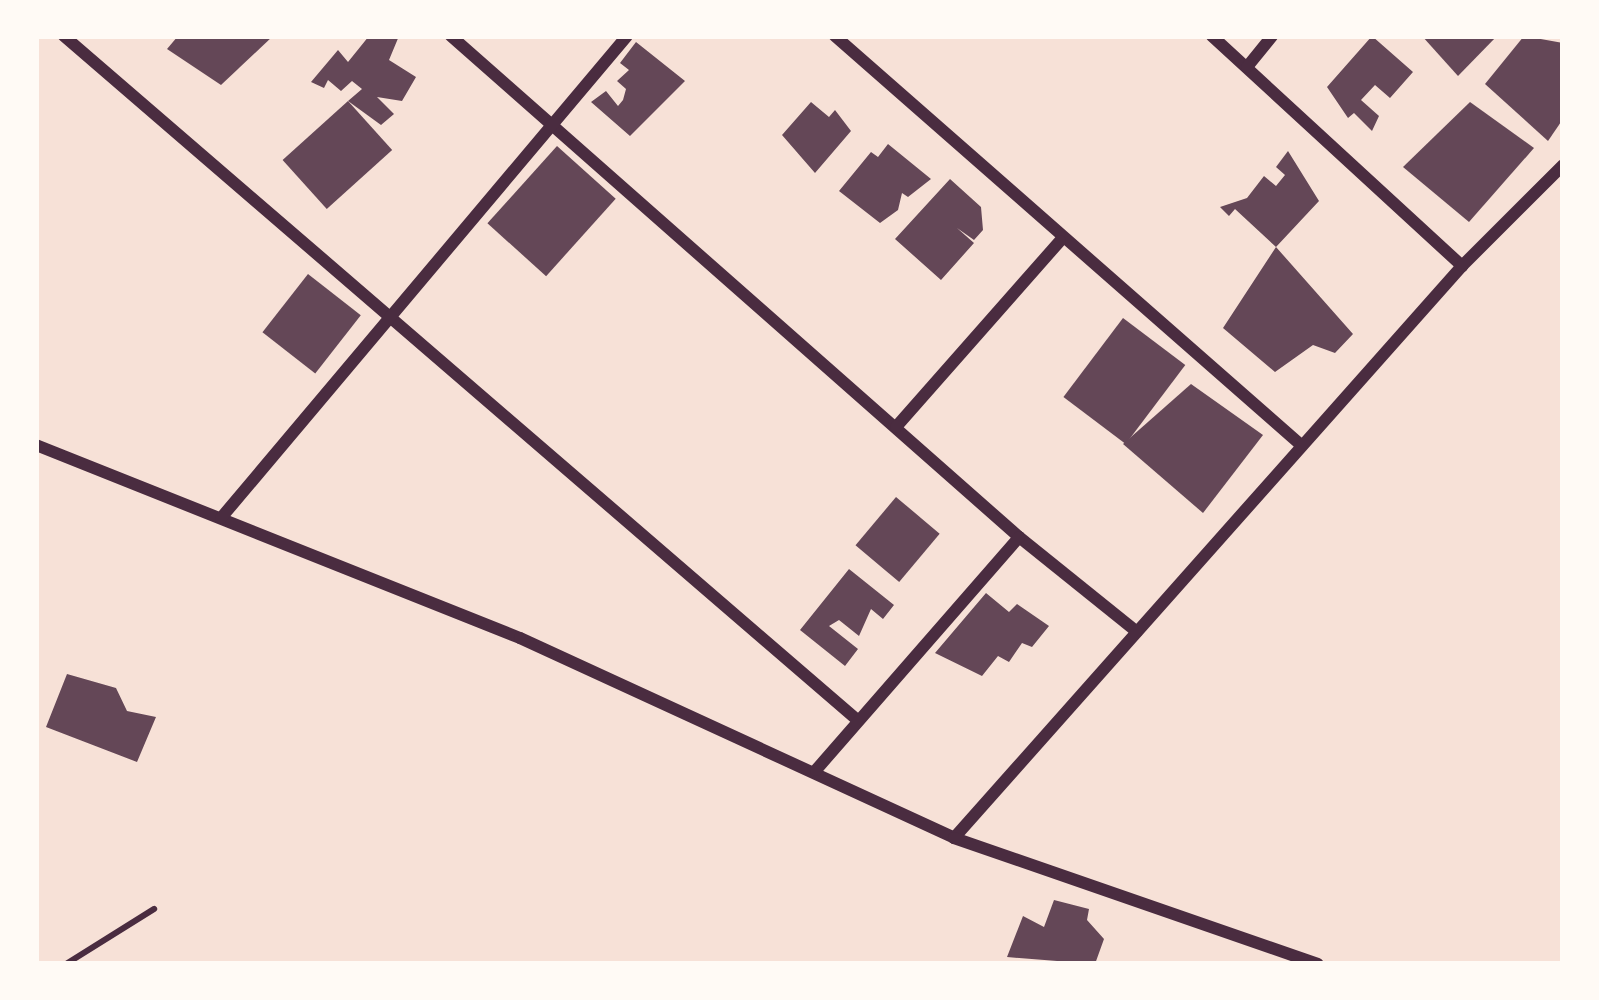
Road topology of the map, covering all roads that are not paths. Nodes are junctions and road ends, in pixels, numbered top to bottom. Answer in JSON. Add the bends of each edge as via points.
{"nodes":[{"id":1,"x":64,"y":36,"type":"edge"},
{"id":2,"x":451,"y":36,"type":"edge"},
{"id":3,"x":627,"y":36,"type":"edge"},
{"id":4,"x":835,"y":36,"type":"edge"},
{"id":5,"x":1212,"y":36,"type":"edge"},
{"id":6,"x":1273,"y":36,"type":"edge"},
{"id":7,"x":1247,"y":67,"type":"junction"},
{"id":8,"x":554,"y":126,"type":"junction"},
{"id":9,"x":1563,"y":164,"type":"edge"},
{"id":10,"x":1060,"y":241,"type":"junction"},
{"id":11,"x":1462,"y":266,"type":"junction"},
{"id":12,"x":392,"y":317,"type":"junction"},
{"id":13,"x":896,"y":427,"type":"junction"},
{"id":14,"x":36,"y":445,"type":"edge"},
{"id":15,"x":1301,"y":445,"type":"junction"},
{"id":16,"x":221,"y":518,"type":"junction"},
{"id":17,"x":1018,"y":537,"type":"junction"},
{"id":18,"x":1137,"y":632,"type":"junction"},
{"id":19,"x":856,"y":719,"type":"junction"},
{"id":20,"x":816,"y":770,"type":"junction"},
{"id":21,"x":954,"y":838,"type":"junction"},
{"id":22,"x":154,"y":909,"type":"dead end"},
{"id":23,"x":66,"y":964,"type":"edge"},
{"id":24,"x":1318,"y":964,"type":"edge"}],
"edges":[{"from":1,"to":12,"type":"street"},
{"from":2,"to":8,"type":"street"},
{"from":3,"to":8,"type":"street"},
{"from":4,"to":10,"type":"street"},
{"from":5,"to":7,"type":"street"},
{"from":6,"to":7,"type":"street"},
{"from":7,"to":11,"type":"street"},
{"from":8,"to":12,"type":"street"},
{"from":8,"to":13,"type":"street"},
{"from":9,"to":11,"type":"street"},
{"from":10,"to":13,"type":"street"},
{"from":10,"to":15,"type":"street"},
{"from":11,"to":15,"type":"street"},
{"from":12,"to":16,"type":"street"},
{"from":12,"to":19,"type":"street"},
{"from":13,"to":17,"type":"street"},
{"from":14,"to":16,"type":"street"},
{"from":15,"to":18,"type":"street"},
{"from":16,"to":20,"type":"street","via":[[520,638]]},
{"from":17,"to":18,"type":"street"},
{"from":17,"to":19,"type":"street"},
{"from":18,"to":21,"type":"street"},
{"from":19,"to":20,"type":"street"},
{"from":20,"to":21,"type":"street"},
{"from":21,"to":24,"type":"street"},
{"from":22,"to":23,"type":"lane"}]}
